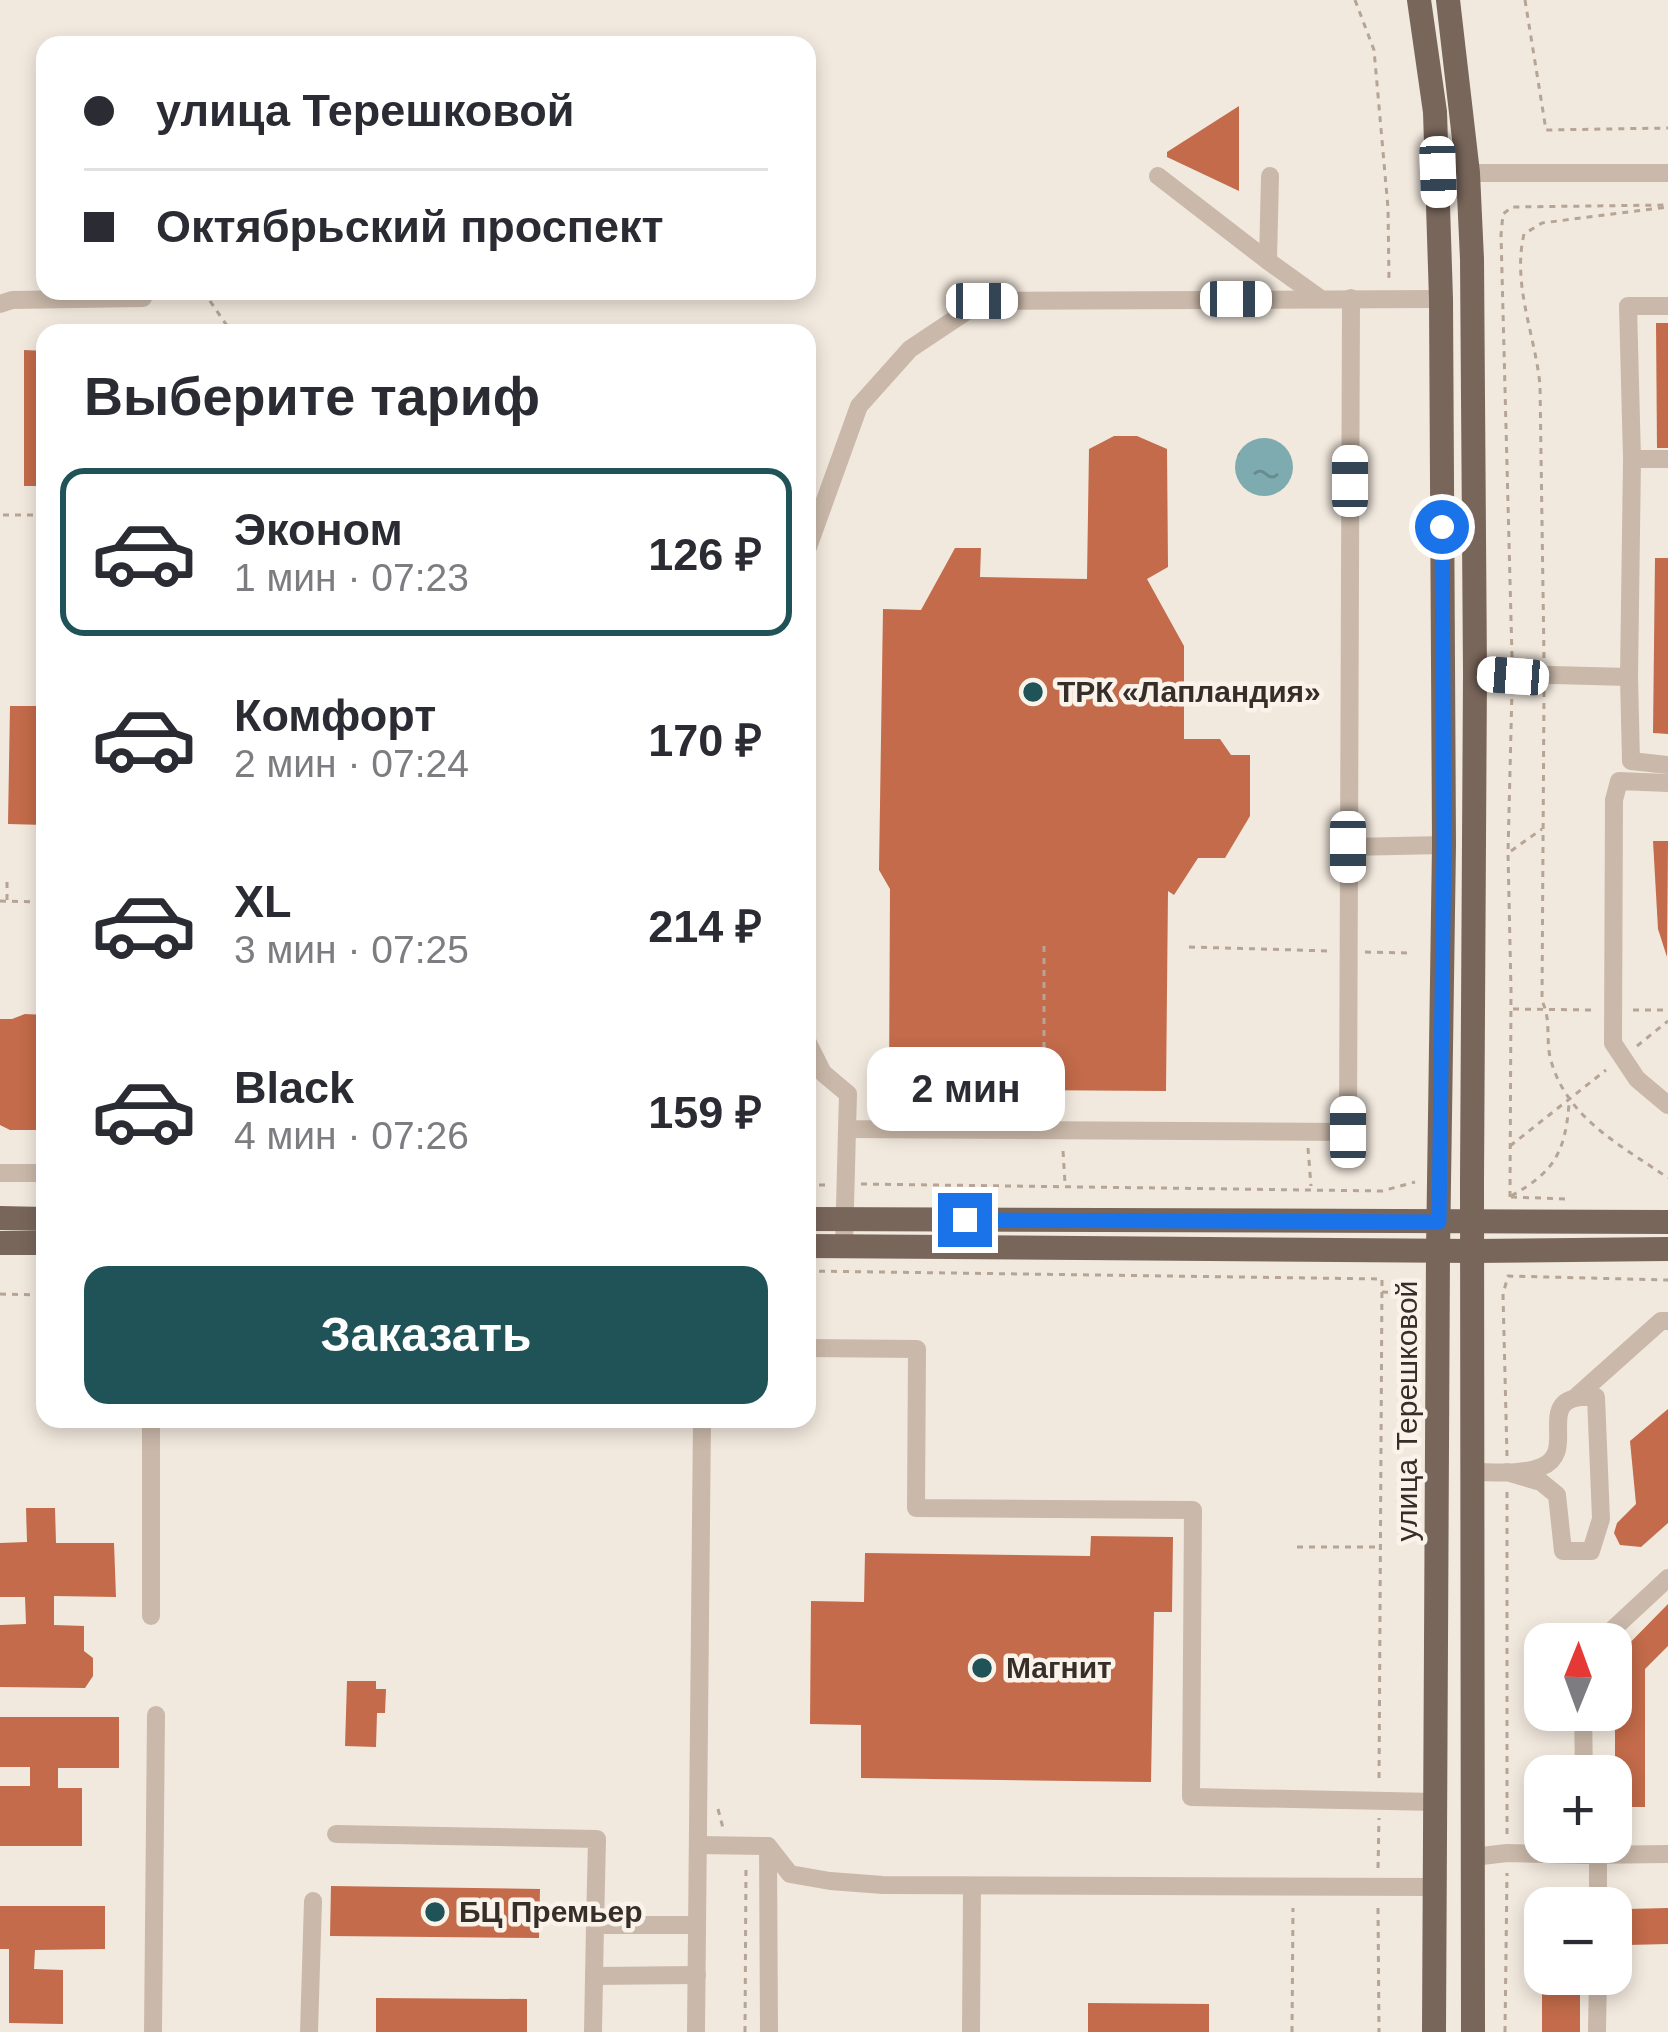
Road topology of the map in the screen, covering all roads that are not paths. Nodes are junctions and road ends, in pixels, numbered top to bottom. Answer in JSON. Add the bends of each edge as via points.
{"nodes":[{"id":1,"x":1419,"y":0,"type":"edge"},
{"id":2,"x":1448,"y":0,"type":"edge"},
{"id":3,"x":1668,"y":172,"type":"edge"},
{"id":4,"x":1468,"y":173,"type":"junction"},
{"id":5,"x":1158,"y":176,"type":"dead end"},
{"id":6,"x":1270,"y":176,"type":"dead end"},
{"id":7,"x":1268,"y":261,"type":"junction"},
{"id":8,"x":1351,"y":298,"type":"junction"},
{"id":9,"x":1321,"y":299,"type":"junction"},
{"id":10,"x":1441,"y":299,"type":"junction"},
{"id":11,"x":36,"y":300,"type":"edge"},
{"id":12,"x":0,"y":304,"type":"edge"},
{"id":13,"x":1668,"y":306,"type":"edge"},
{"id":14,"x":1632,"y":459,"type":"junction"},
{"id":15,"x":1668,"y":459,"type":"edge"},
{"id":16,"x":816,"y":525,"type":"edge"},
{"id":17,"x":1475,"y":673,"type":"junction"},
{"id":18,"x":1629,"y":677,"type":"junction"},
{"id":19,"x":1668,"y":765,"type":"edge"},
{"id":20,"x":1668,"y":783,"type":"edge"},
{"id":21,"x":1444,"y":845,"type":"junction"},
{"id":22,"x":1348,"y":847,"type":"junction"},
{"id":23,"x":816,"y":1059,"type":"edge"},
{"id":24,"x":1668,"y":1105,"type":"edge"},
{"id":25,"x":847,"y":1130,"type":"junction"},
{"id":26,"x":0,"y":1173,"type":"edge"},
{"id":27,"x":36,"y":1173,"type":"edge"},
{"id":28,"x":0,"y":1218,"type":"edge"},
{"id":29,"x":36,"y":1219,"type":"edge"},
{"id":30,"x":816,"y":1219,"type":"edge"},
{"id":31,"x":844,"y":1219,"type":"junction"},
{"id":32,"x":1439,"y":1222,"type":"junction"},
{"id":33,"x":1472,"y":1222,"type":"junction"},
{"id":34,"x":1668,"y":1222,"type":"edge"},
{"id":35,"x":0,"y":1243,"type":"edge"},
{"id":36,"x":36,"y":1244,"type":"edge"},
{"id":37,"x":816,"y":1246,"type":"edge"},
{"id":38,"x":844,"y":1246,"type":"junction"},
{"id":39,"x":1668,"y":1250,"type":"edge"},
{"id":40,"x":1438,"y":1251,"type":"junction"},
{"id":41,"x":1473,"y":1251,"type":"junction"},
{"id":42,"x":1668,"y":1321,"type":"edge"},
{"id":43,"x":816,"y":1348,"type":"edge"},
{"id":44,"x":1576,"y":1396,"type":"junction"},
{"id":45,"x":151,"y":1428,"type":"edge"},
{"id":46,"x":702,"y":1428,"type":"edge"},
{"id":47,"x":1473,"y":1472,"type":"junction"},
{"id":48,"x":1508,"y":1472,"type":"junction"},
{"id":49,"x":1668,"y":1578,"type":"edge"},
{"id":50,"x":151,"y":1616,"type":"dead end"},
{"id":51,"x":1620,"y":1623,"type":"edge"},
{"id":52,"x":156,"y":1715,"type":"dead end"},
{"id":53,"x":1435,"y":1802,"type":"junction"},
{"id":54,"x":336,"y":1834,"type":"dead end"},
{"id":55,"x":698,"y":1845,"type":"junction"},
{"id":56,"x":768,"y":1846,"type":"junction"},
{"id":57,"x":1524,"y":1853,"type":"edge"},
{"id":58,"x":1632,"y":1853,"type":"edge"},
{"id":59,"x":1668,"y":1854,"type":"edge"},
{"id":60,"x":1473,"y":1857,"type":"junction"},
{"id":61,"x":972,"y":1886,"type":"junction"},
{"id":62,"x":1435,"y":1887,"type":"junction"},
{"id":63,"x":314,"y":1901,"type":"dead end"},
{"id":64,"x":595,"y":1924,"type":"junction"},
{"id":65,"x":697,"y":1925,"type":"junction"},
{"id":66,"x":697,"y":1975,"type":"junction"},
{"id":67,"x":594,"y":1976,"type":"junction"},
{"id":68,"x":1598,"y":1995,"type":"edge"},
{"id":69,"x":153,"y":2032,"type":"edge"},
{"id":70,"x":309,"y":2032,"type":"edge"},
{"id":71,"x":593,"y":2032,"type":"edge"},
{"id":72,"x":696,"y":2032,"type":"edge"},
{"id":73,"x":769,"y":2032,"type":"edge"},
{"id":74,"x":971,"y":2032,"type":"edge"},
{"id":75,"x":1434,"y":2032,"type":"edge"},
{"id":76,"x":1473,"y":2032,"type":"edge"},
{"id":77,"x":1597,"y":2032,"type":"edge"}],
"edges":[{"from":1,"to":10,"type":"main road","name":"улица Терешковой","via":[[1435,112]]},
{"from":2,"to":4,"type":"main road"},
{"from":3,"to":4,"type":"street"},
{"from":4,"to":17,"type":"main road"},
{"from":5,"to":7,"type":"street"},
{"from":6,"to":7,"type":"street"},
{"from":7,"to":9,"type":"street"},
{"from":8,"to":9,"type":"street"},
{"from":8,"to":10,"type":"street"},
{"from":8,"to":22,"type":"street"},
{"from":9,"to":16,"type":"street","via":[[982,301],[910,349],[859,406]]},
{"from":10,"to":21,"type":"main road","name":"улица Терешковой"},
{"from":11,"to":12,"type":"street"},
{"from":13,"to":14,"type":"street","via":[[1628,306]]},
{"from":14,"to":15,"type":"street"},
{"from":14,"to":18,"type":"street"},
{"from":17,"to":18,"type":"street"},
{"from":17,"to":33,"type":"main road"},
{"from":18,"to":19,"type":"street","via":[[1630,761]]},
{"from":20,"to":24,"type":"street","via":[[1619,782],[1614,800],[1613,1010],[1613,1043]]},
{"from":21,"to":22,"type":"street"},
{"from":21,"to":32,"type":"main road","name":"улица Терешковой"},
{"from":22,"to":25,"type":"street","via":[[1348,1132]]},
{"from":23,"to":25,"type":"street","via":[[848,1094]]},
{"from":25,"to":31,"type":"street"},
{"from":26,"to":27,"type":"street"},
{"from":28,"to":29,"type":"main road"},
{"from":30,"to":31,"type":"main road"},
{"from":31,"to":32,"type":"main road"},
{"from":31,"to":38,"type":"street"},
{"from":32,"to":33,"type":"main road"},
{"from":32,"to":40,"type":"main road","name":"улица Терешковой"},
{"from":33,"to":34,"type":"main road"},
{"from":33,"to":41,"type":"main road"},
{"from":35,"to":36,"type":"main road"},
{"from":37,"to":38,"type":"main road"},
{"from":38,"to":40,"type":"main road"},
{"from":39,"to":41,"type":"main road"},
{"from":40,"to":41,"type":"main road"},
{"from":40,"to":53,"type":"main road","name":"улица Терешковой"},
{"from":41,"to":47,"type":"main road"},
{"from":42,"to":44,"type":"street"},
{"from":43,"to":53,"type":"street","via":[[917,1349],[916,1508],[1193,1510],[1191,1797]]},
{"from":44,"to":48,"type":"street","via":[[1558,1413],[1553,1459]]},
{"from":44,"to":48,"type":"street","via":[[1596,1397],[1601,1519],[1591,1551],[1563,1551],[1557,1495]]},
{"from":45,"to":50,"type":"street"},
{"from":46,"to":55,"type":"street"},
{"from":47,"to":48,"type":"street"},
{"from":47,"to":60,"type":"main road"},
{"from":49,"to":51,"type":"street"},
{"from":52,"to":69,"type":"street"},
{"from":53,"to":62,"type":"main road","name":"улица Терешковой"},
{"from":54,"to":64,"type":"street","via":[[597,1839]]},
{"from":55,"to":56,"type":"street"},
{"from":55,"to":65,"type":"street"},
{"from":56,"to":61,"type":"street","via":[[790,1874]]},
{"from":56,"to":73,"type":"street"},
{"from":57,"to":60,"type":"street"},
{"from":58,"to":59,"type":"street"},
{"from":60,"to":76,"type":"main road"},
{"from":61,"to":62,"type":"street"},
{"from":61,"to":74,"type":"street"},
{"from":62,"to":75,"type":"main road","name":"улица Терешковой"},
{"from":63,"to":70,"type":"street"},
{"from":64,"to":65,"type":"street"},
{"from":64,"to":67,"type":"street"},
{"from":65,"to":66,"type":"street"},
{"from":66,"to":67,"type":"street"},
{"from":66,"to":72,"type":"street"},
{"from":67,"to":71,"type":"street"},
{"from":68,"to":77,"type":"street"}]}
